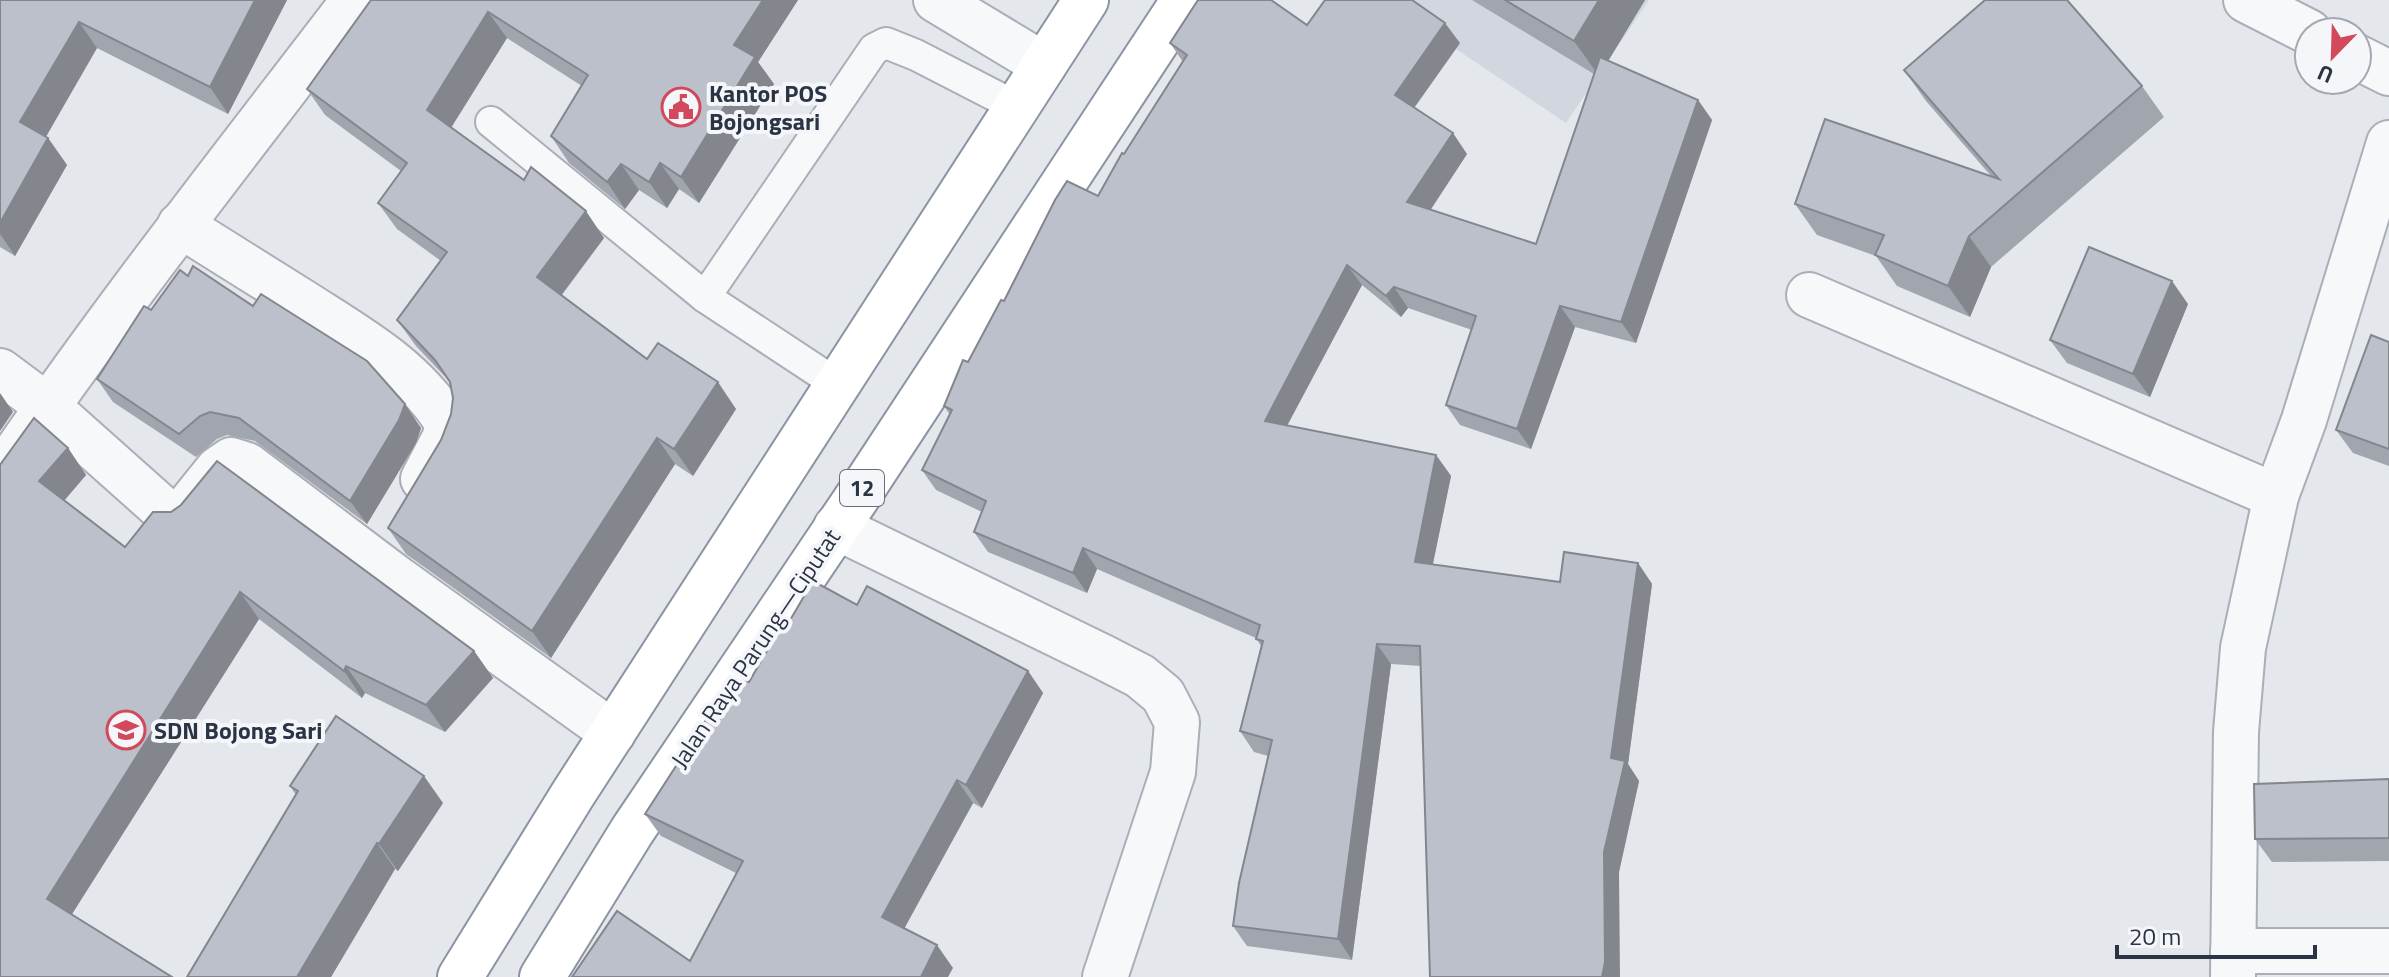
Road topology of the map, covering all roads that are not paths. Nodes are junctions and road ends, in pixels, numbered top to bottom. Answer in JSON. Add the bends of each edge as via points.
{"nodes":[{"id":1,"x":354,"y":0,"type":"edge"},
{"id":2,"x":936,"y":0,"type":"edge"},
{"id":3,"x":1086,"y":0,"type":"edge"},
{"id":4,"x":1184,"y":0,"type":"edge"},
{"id":5,"x":2246,"y":0,"type":"edge"},
{"id":6,"x":2293,"y":24,"type":"edge"},
{"id":7,"x":1044,"y":65,"type":"junction"},
{"id":8,"x":1017,"y":107,"type":"junction"},
{"id":9,"x":491,"y":122,"type":"dead end"},
{"id":10,"x":2389,"y":143,"type":"edge"},
{"id":11,"x":180,"y":225,"type":"junction"},
{"id":12,"x":1809,"y":295,"type":"dead end"},
{"id":13,"x":705,"y":297,"type":"junction"},
{"id":14,"x":0,"y":371,"type":"edge"},
{"id":15,"x":837,"y":384,"type":"junction"},
{"id":16,"x":47,"y":406,"type":"junction"},
{"id":17,"x":0,"y":475,"type":"edge"},
{"id":18,"x":2276,"y":496,"type":"junction"},
{"id":19,"x":836,"y":527,"type":"junction"},
{"id":20,"x":389,"y":535,"type":"junction"},
{"id":21,"x":613,"y":733,"type":"junction"},
{"id":22,"x":2389,"y":951,"type":"edge"},
{"id":23,"x":2233,"y":964,"type":"edge"},
{"id":24,"x":460,"y":977,"type":"edge"},
{"id":25,"x":542,"y":977,"type":"edge"},
{"id":26,"x":1105,"y":977,"type":"edge"}],
"edges":[{"from":1,"to":11,"type":"street"},
{"from":2,"to":7,"type":"street"},
{"from":3,"to":7,"type":"highway"},
{"from":4,"to":19,"type":"highway","name":"Jalan Raya Parung—Ciputat","number":"12"},
{"from":5,"to":6,"type":"street"},
{"from":7,"to":8,"type":"highway"},
{"from":8,"to":13,"type":"lane","via":[[916,55],[886,43],[874,49]]},
{"from":8,"to":15,"type":"highway"},
{"from":9,"to":13,"type":"lane"},
{"from":10,"to":18,"type":"street"},
{"from":11,"to":16,"type":"street"},
{"from":11,"to":20,"type":"street","via":[[399,365],[435,403],[447,422],[445,437]]},
{"from":12,"to":18,"type":"street"},
{"from":13,"to":15,"type":"lane"},
{"from":14,"to":16,"type":"street"},
{"from":15,"to":21,"type":"highway"},
{"from":16,"to":17,"type":"street"},
{"from":16,"to":20,"type":"street","via":[[167,513],[181,515],[231,460]]},
{"from":18,"to":23,"type":"street","via":[[2243,648],[2236,732]]},
{"from":19,"to":25,"type":"highway","name":"Jalan Raya Parung—Ciputat","number":"12","via":[[632,831]]},
{"from":19,"to":26,"type":"street","via":[[1140,676],[1163,695],[1177,722],[1173,772]]},
{"from":20,"to":21,"type":"street","via":[[398,579]]},
{"from":21,"to":24,"type":"highway"},
{"from":22,"to":23,"type":"street"}]}
